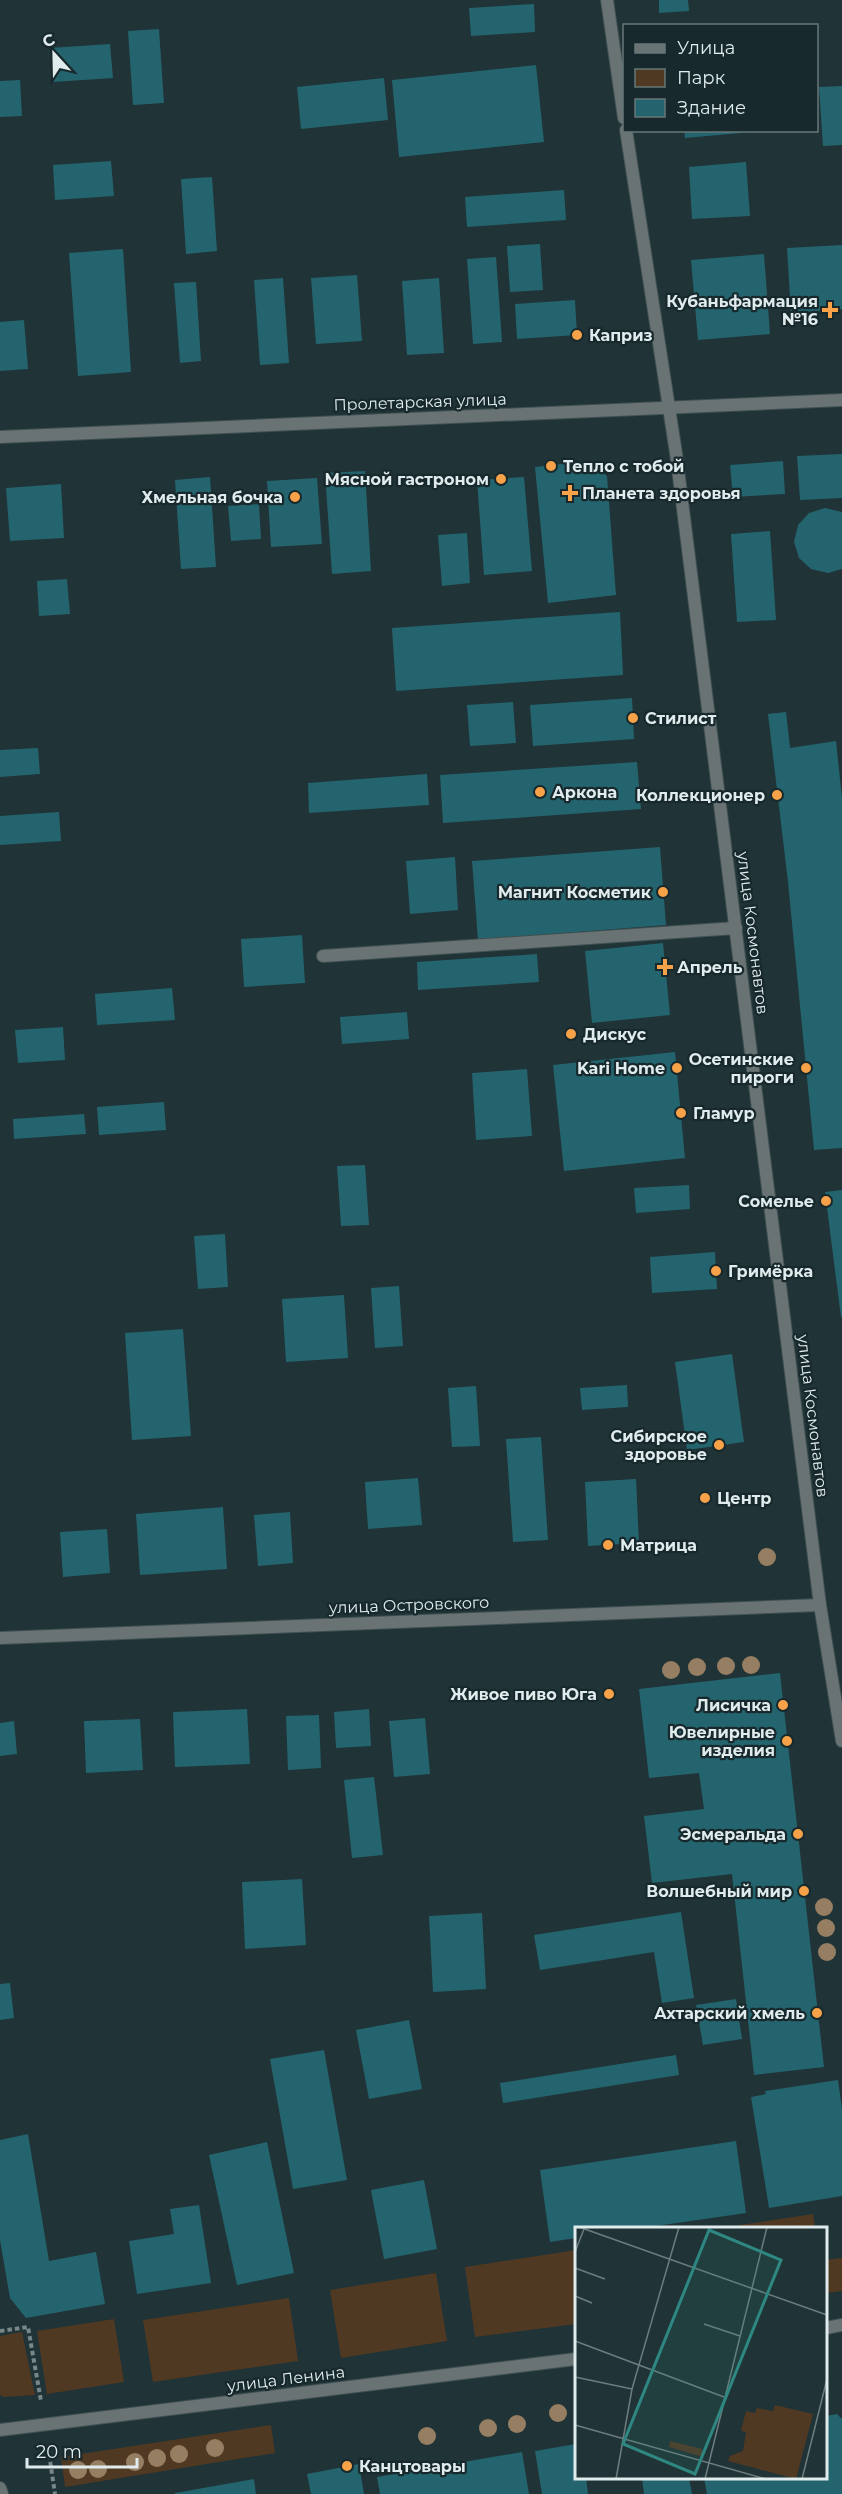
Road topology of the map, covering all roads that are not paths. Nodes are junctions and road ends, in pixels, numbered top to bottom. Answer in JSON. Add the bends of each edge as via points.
{"nodes":[{"id":1,"x":607,"y":0,"type":"edge"},
{"id":2,"x":623,"y":111,"type":"edge"},
{"id":3,"x":626,"y":132,"type":"edge"},
{"id":4,"x":842,"y":400,"type":"edge"},
{"id":5,"x":670,"y":408,"type":"junction"},
{"id":6,"x":0,"y":437,"type":"edge"},
{"id":7,"x":736,"y":928,"type":"junction"},
{"id":8,"x":323,"y":956,"type":"dead end"},
{"id":9,"x":820,"y":1605,"type":"junction"},
{"id":10,"x":0,"y":1638,"type":"edge"},
{"id":11,"x":842,"y":1741,"type":"edge"},
{"id":12,"x":842,"y":2325,"type":"edge"},
{"id":13,"x":827,"y":2328,"type":"edge"},
{"id":14,"x":575,"y":2359,"type":"edge"},
{"id":15,"x":0,"y":2430,"type":"edge"},
{"id":16,"x":0,"y":2488,"type":"edge"},
{"id":17,"x":2,"y":2494,"type":"edge"}],
"edges":[{"from":1,"to":2,"type":"street"},
{"from":3,"to":5,"type":"street","name":"улица Космонавтов"},
{"from":4,"to":5,"type":"street","name":"Пролетарская улица"},
{"from":5,"to":6,"type":"street","name":"Пролетарская улица"},
{"from":5,"to":7,"type":"street","name":"улица Космонавтов"},
{"from":7,"to":8,"type":"street"},
{"from":7,"to":9,"type":"street","name":"улица Космонавтов"},
{"from":9,"to":10,"type":"street","name":"улица Островского"},
{"from":9,"to":11,"type":"street","name":"улица Космонавтов"},
{"from":12,"to":13,"type":"street"},
{"from":14,"to":15,"type":"street","name":"улица Ленина"},
{"from":16,"to":17,"type":"street"}]}
